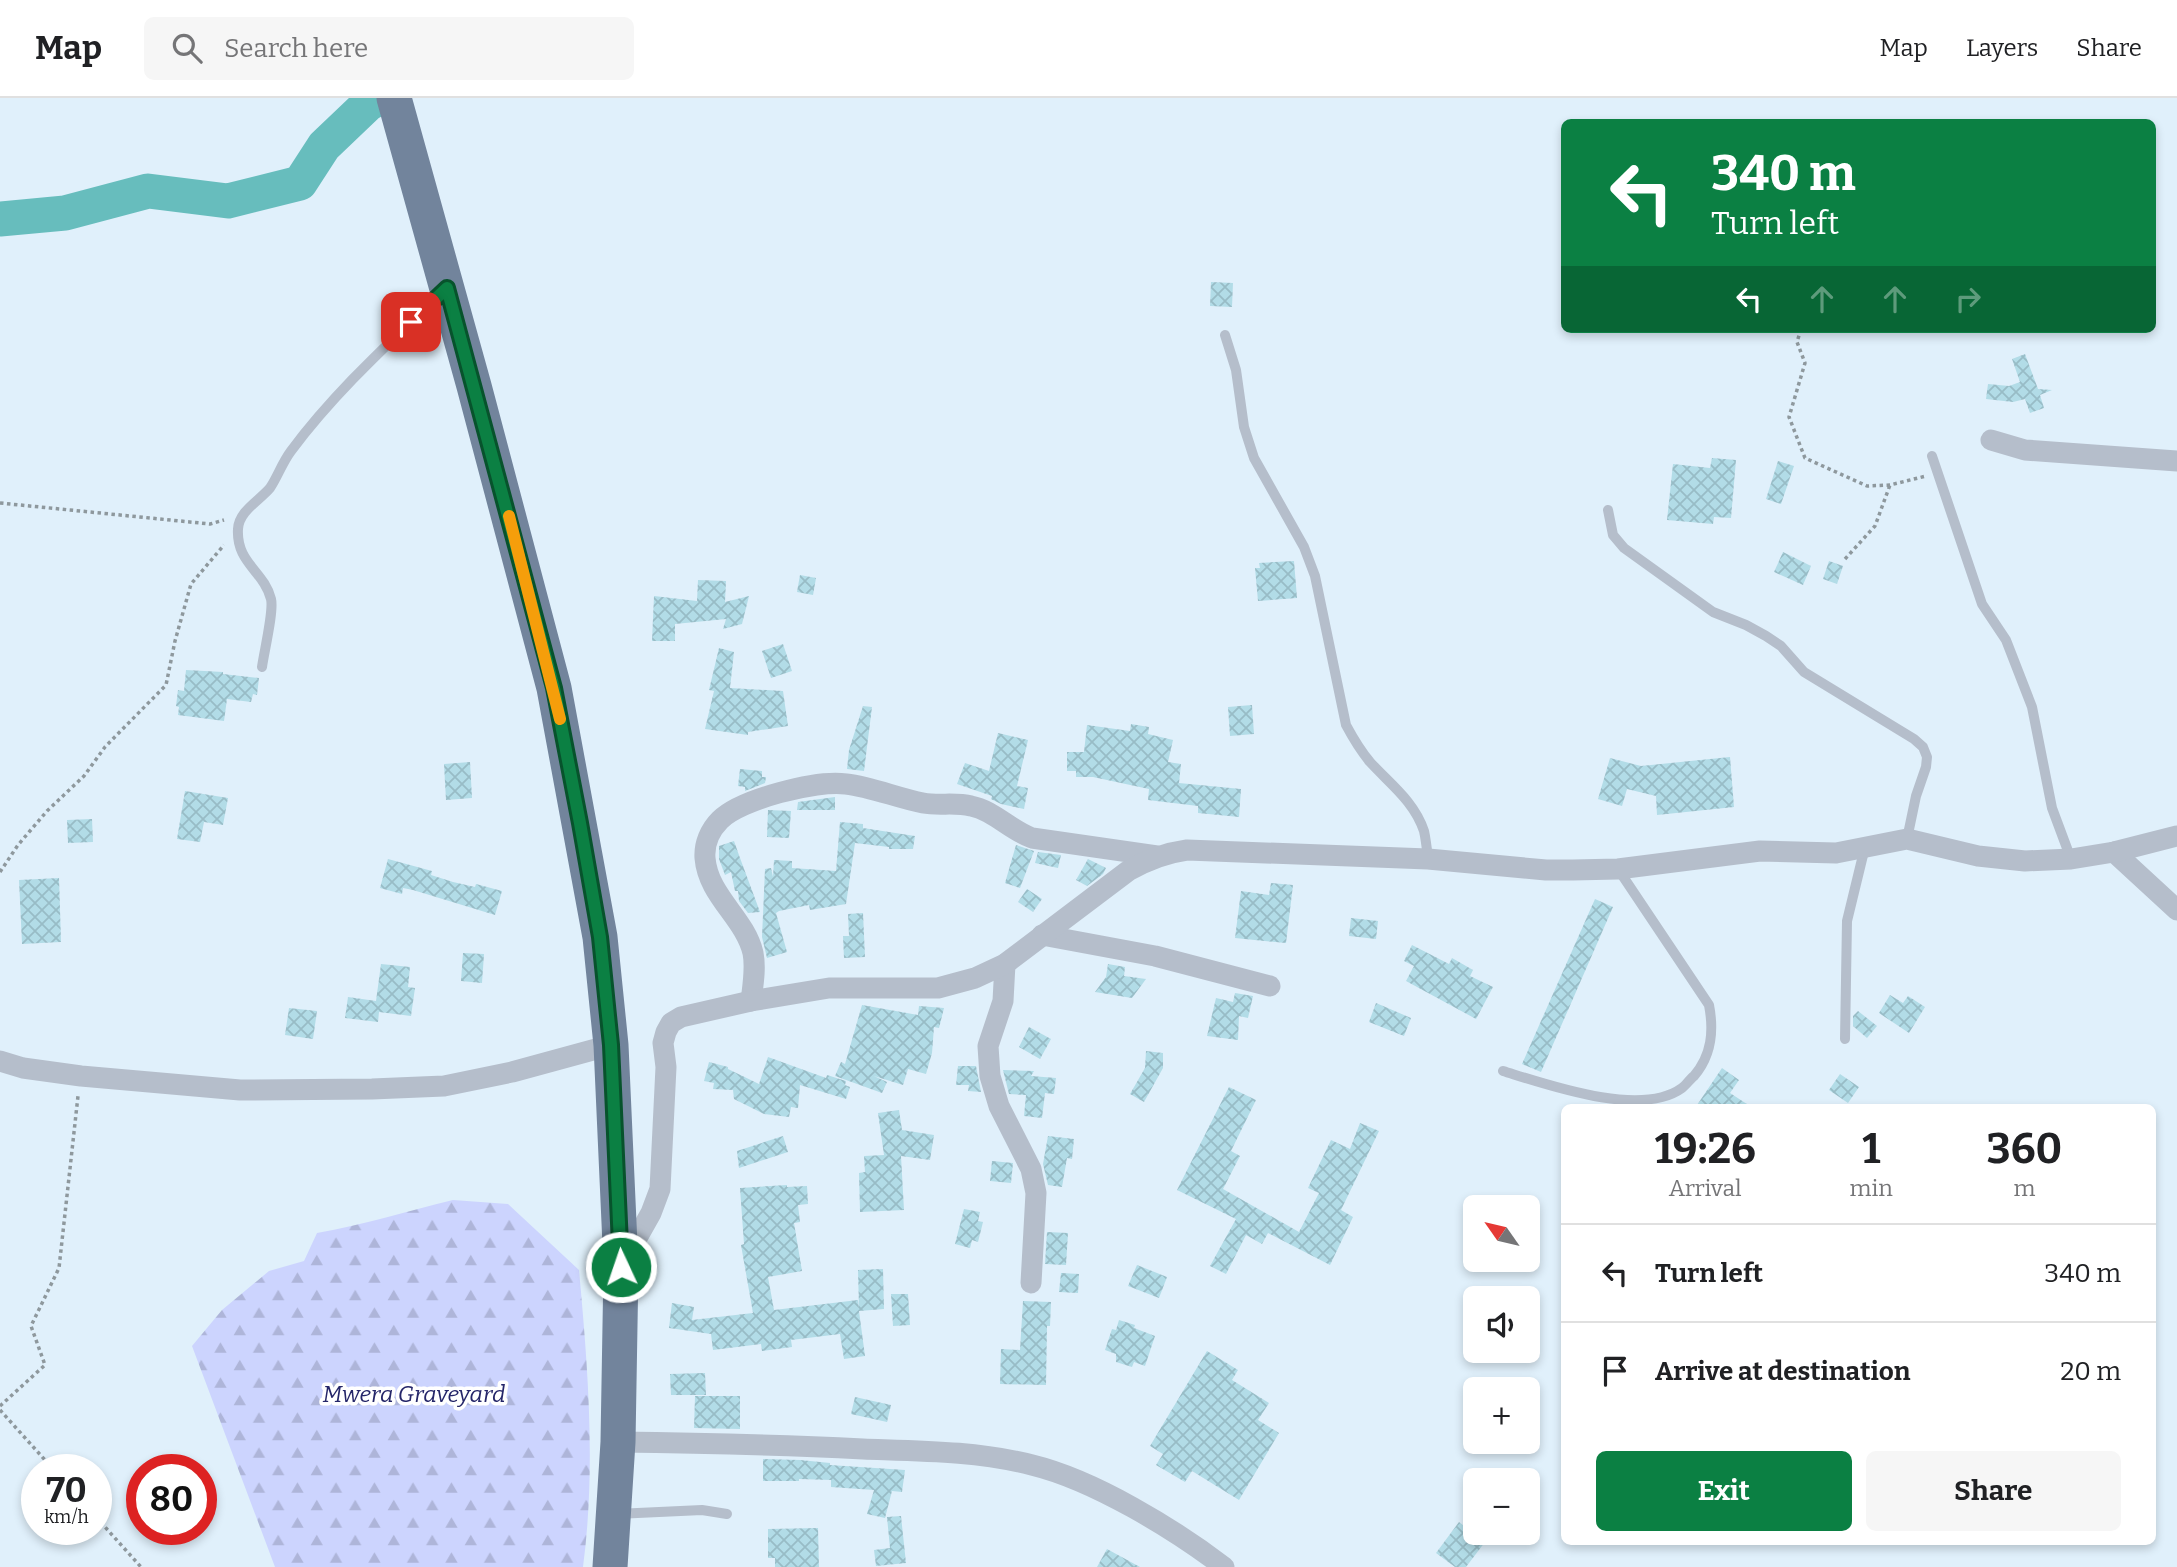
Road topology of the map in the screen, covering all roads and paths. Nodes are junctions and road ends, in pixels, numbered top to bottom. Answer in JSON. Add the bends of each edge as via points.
{"nodes":[{"id":1,"x":394,"y":98,"type":"edge"},
{"id":2,"x":447,"y":288,"type":"junction"},
{"id":3,"x":1800,"y":333,"type":"edge"},
{"id":4,"x":1225,"y":335,"type":"dead end"},
{"id":5,"x":1991,"y":440,"type":"dead end"},
{"id":6,"x":1932,"y":456,"type":"dead end"},
{"id":7,"x":2177,"y":461,"type":"edge"},
{"id":8,"x":1938,"y":473,"type":"junction"},
{"id":9,"x":1890,"y":485,"type":"junction"},
{"id":10,"x":0,"y":503,"type":"edge"},
{"id":11,"x":250,"y":507,"type":"junction"},
{"id":12,"x":1608,"y":510,"type":"dead end"},
{"id":13,"x":238,"y":526,"type":"junction"},
{"id":14,"x":1845,"y":559,"type":"dead end"},
{"id":15,"x":262,"y":667,"type":"dead end"},
{"id":16,"x":2177,"y":836,"type":"edge"},
{"id":17,"x":1907,"y":839,"type":"junction"},
{"id":18,"x":1866,"y":847,"type":"junction"},
{"id":19,"x":2114,"y":852,"type":"junction"},
{"id":20,"x":1159,"y":856,"type":"junction"},
{"id":21,"x":1429,"y":859,"type":"junction"},
{"id":22,"x":2071,"y":859,"type":"junction"},
{"id":23,"x":1618,"y":869,"type":"junction"},
{"id":24,"x":0,"y":872,"type":"edge"},
{"id":25,"x":2177,"y":910,"type":"edge"},
{"id":26,"x":1042,"y":935,"type":"junction"},
{"id":27,"x":1005,"y":964,"type":"junction"},
{"id":28,"x":1270,"y":986,"type":"dead end"},
{"id":29,"x":751,"y":1000,"type":"junction"},
{"id":30,"x":1845,"y":1039,"type":"dead end"},
{"id":31,"x":611,"y":1045,"type":"junction"},
{"id":32,"x":0,"y":1061,"type":"edge"},
{"id":33,"x":1503,"y":1072,"type":"dead end"},
{"id":34,"x":81,"y":1076,"type":"junction"},
{"id":35,"x":621,"y":1267,"type":"junction"},
{"id":36,"x":1031,"y":1283,"type":"dead end"},
{"id":37,"x":0,"y":1408,"type":"edge"},
{"id":38,"x":618,"y":1442,"type":"junction"},
{"id":39,"x":40,"y":1454,"type":"edge"},
{"id":40,"x":614,"y":1514,"type":"junction"},
{"id":41,"x":727,"y":1514,"type":"dead end"},
{"id":42,"x":112,"y":1535,"type":"edge"},
{"id":43,"x":141,"y":1567,"type":"edge"},
{"id":44,"x":610,"y":1567,"type":"edge"},
{"id":45,"x":1224,"y":1567,"type":"edge"}],
"edges":[{"from":1,"to":2,"type":"highway"},
{"from":2,"to":11,"type":"lane","via":[[358,373]]},
{"from":2,"to":31,"type":"highway","via":[[554,688],[600,937]]},
{"from":3,"to":9,"type":"path","via":[[1797,342],[1805,363],[1790,417],[1805,458],[1867,486]]},
{"from":4,"to":21,"type":"lane","via":[[1254,458],[1304,547],[1315,576],[1346,725],[1371,763],[1414,811]]},
{"from":5,"to":7,"type":"street","via":[[2025,450]]},
{"from":6,"to":8,"type":"lane"},
{"from":8,"to":9,"type":"path"},
{"from":8,"to":22,"type":"lane","via":[[1982,604],[2006,640],[2032,707],[2052,808]]},
{"from":9,"to":14,"type":"path","via":[[1875,526]]},
{"from":10,"to":11,"type":"path","via":[[210,524]]},
{"from":11,"to":13,"type":"lane"},
{"from":12,"to":17,"type":"lane","via":[[1613,535],[1624,548],[1713,612],[1766,636],[1804,672],[1923,747],[1926,767]]},
{"from":13,"to":15,"type":"lane","via":[[243,557],[272,601]]},
{"from":13,"to":24,"type":"path","via":[[191,584],[166,685],[47,811]]},
{"from":16,"to":19,"type":"street"},
{"from":17,"to":18,"type":"street"},
{"from":17,"to":22,"type":"street","via":[[1978,856]]},
{"from":18,"to":23,"type":"street","via":[[1836,853],[1760,851]]},
{"from":18,"to":30,"type":"lane","via":[[1847,921]]},
{"from":19,"to":22,"type":"street"},
{"from":19,"to":25,"type":"street"},
{"from":20,"to":21,"type":"street","via":[[1186,850]]},
{"from":20,"to":26,"type":"street","via":[[1128,871]]},
{"from":20,"to":29,"type":"street","via":[[1032,838],[973,806],[923,803],[846,784],[796,788],[735,809],[712,830],[705,859],[716,891],[753,953]]},
{"from":21,"to":23,"type":"street","via":[[1546,870]]},
{"from":23,"to":33,"type":"lane","via":[[1709,1005],[1713,1025],[1710,1047],[1700,1069],[1682,1088],[1657,1098],[1583,1096]]},
{"from":26,"to":27,"type":"street"},
{"from":26,"to":28,"type":"street","via":[[1155,956]]},
{"from":27,"to":29,"type":"street","via":[[938,988],[829,988]]},
{"from":27,"to":36,"type":"street","via":[[1003,1001],[989,1046],[990,1076],[999,1106],[1031,1170],[1036,1193]]},
{"from":29,"to":35,"type":"street","via":[[681,1017],[666,1032],[660,1189]]},
{"from":31,"to":34,"type":"street","via":[[444,1086],[240,1090]]},
{"from":31,"to":35,"type":"highway"},
{"from":32,"to":34,"type":"street"},
{"from":34,"to":37,"type":"path","via":[[59,1268],[32,1326],[45,1365]]},
{"from":35,"to":38,"type":"highway"},
{"from":37,"to":39,"type":"path"},
{"from":38,"to":40,"type":"highway"},
{"from":38,"to":45,"type":"street","via":[[975,1453],[1035,1465],[1126,1504]]},
{"from":40,"to":41,"type":"lane","via":[[702,1510]]},
{"from":40,"to":44,"type":"highway"},
{"from":42,"to":43,"type":"path"}]}
